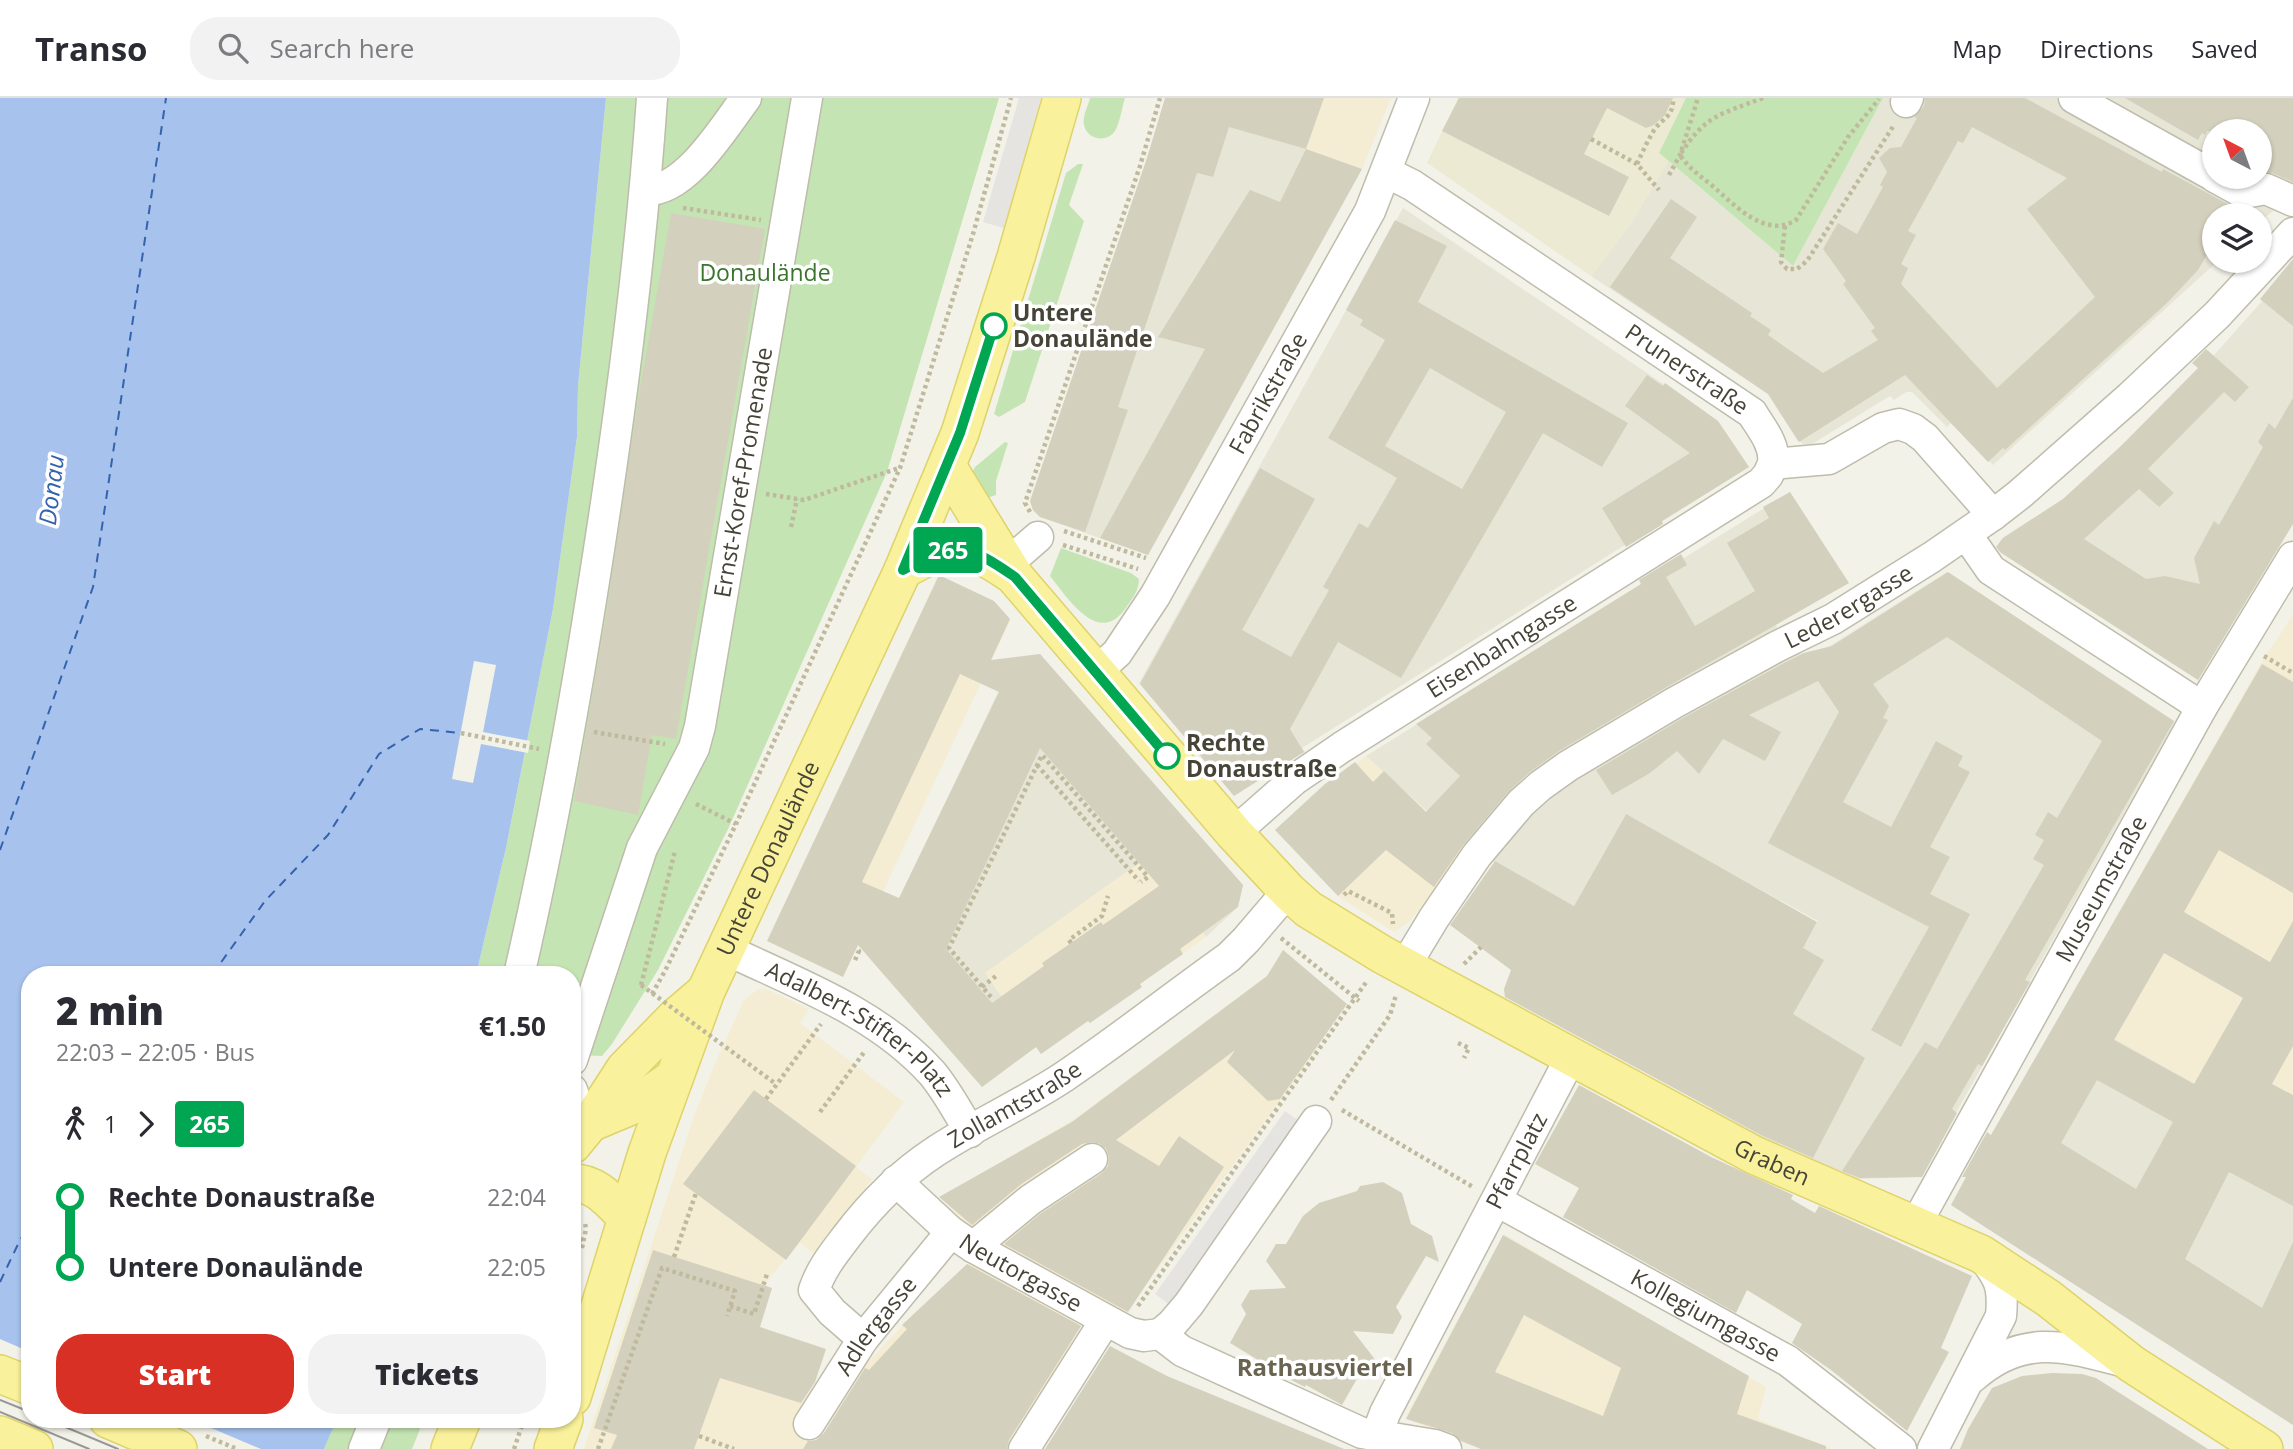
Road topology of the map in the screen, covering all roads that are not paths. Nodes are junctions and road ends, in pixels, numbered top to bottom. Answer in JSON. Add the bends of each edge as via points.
{"nodes":[{"id":1,"x":652,"y":98,"type":"edge"},
{"id":2,"x":746,"y":98,"type":"edge"},
{"id":3,"x":807,"y":98,"type":"edge"},
{"id":4,"x":1062,"y":98,"type":"edge"},
{"id":5,"x":1414,"y":98,"type":"edge"},
{"id":6,"x":2074,"y":98,"type":"edge"},
{"id":7,"x":2202,"y":169,"type":"edge"},
{"id":8,"x":1386,"y":172,"type":"junction"},
{"id":9,"x":2237,"y":189,"type":"edge"},
{"id":10,"x":2266,"y":189,"type":"edge"},
{"id":11,"x":2266,"y":189,"type":"edge"},
{"id":12,"x":645,"y":190,"type":"junction"},
{"id":13,"x":2293,"y":201,"type":"edge"},
{"id":14,"x":2293,"y":233,"type":"edge"},
{"id":15,"x":1773,"y":464,"type":"junction"},
{"id":16,"x":947,"y":466,"type":"junction"},
{"id":17,"x":1993,"y":515,"type":"junction"},
{"id":18,"x":1966,"y":534,"type":"junction"},
{"id":19,"x":1038,"y":537,"type":"road end"},
{"id":20,"x":2293,"y":557,"type":"edge"},
{"id":21,"x":903,"y":570,"type":"junction"},
{"id":22,"x":1011,"y":570,"type":"junction"},
{"id":23,"x":1096,"y":672,"type":"junction"},
{"id":24,"x":2202,"y":707,"type":"junction"},
{"id":25,"x":1234,"y":833,"type":"junction"},
{"id":26,"x":1288,"y":891,"type":"junction"},
{"id":27,"x":725,"y":949,"type":"junction"},
{"id":28,"x":521,"y":966,"type":"edge"},
{"id":29,"x":1405,"y":966,"type":"junction"},
{"id":30,"x":706,"y":992,"type":"junction"},
{"id":31,"x":581,"y":1033,"type":"edge"},
{"id":32,"x":1573,"y":1055,"type":"junction"},
{"id":33,"x":674,"y":1078,"type":"junction"},
{"id":34,"x":1316,"y":1121,"type":"dead end"},
{"id":35,"x":970,"y":1132,"type":"junction"},
{"id":36,"x":581,"y":1134,"type":"edge"},
{"id":37,"x":1092,"y":1159,"type":"dead end"},
{"id":38,"x":896,"y":1181,"type":"junction"},
{"id":39,"x":581,"y":1189,"type":"edge"},
{"id":40,"x":1497,"y":1201,"type":"junction"},
{"id":41,"x":627,"y":1218,"type":"junction"},
{"id":42,"x":1916,"y":1224,"type":"junction"},
{"id":43,"x":962,"y":1240,"type":"junction"},
{"id":44,"x":1981,"y":1254,"type":"junction"},
{"id":45,"x":1113,"y":1325,"type":"junction"},
{"id":46,"x":1160,"y":1334,"type":"junction"},
{"id":47,"x":863,"y":1339,"type":"junction"},
{"id":48,"x":2132,"y":1364,"type":"junction"},
{"id":49,"x":581,"y":1367,"type":"edge"},
{"id":50,"x":0,"y":1374,"type":"edge"},
{"id":51,"x":1970,"y":1380,"type":"junction"},
{"id":52,"x":21,"y":1382,"type":"edge"},
{"id":53,"x":809,"y":1424,"type":"dead end"},
{"id":54,"x":128,"y":1428,"type":"edge"},
{"id":55,"x":372,"y":1428,"type":"edge"},
{"id":56,"x":458,"y":1428,"type":"edge"},
{"id":57,"x":561,"y":1428,"type":"edge"},
{"id":58,"x":0,"y":1435,"type":"edge"},
{"id":59,"x":1376,"y":1437,"type":"junction"},
{"id":60,"x":1408,"y":1446,"type":"edge"},
{"id":61,"x":34,"y":1449,"type":"edge"},
{"id":62,"x":178,"y":1449,"type":"edge"},
{"id":63,"x":364,"y":1449,"type":"edge"},
{"id":64,"x":450,"y":1449,"type":"edge"},
{"id":65,"x":553,"y":1449,"type":"edge"},
{"id":66,"x":1024,"y":1449,"type":"edge"},
{"id":67,"x":1446,"y":1449,"type":"edge"},
{"id":68,"x":1901,"y":1449,"type":"edge"},
{"id":69,"x":1933,"y":1449,"type":"edge"},
{"id":70,"x":2264,"y":1449,"type":"edge"}],
"edges":[{"from":1,"to":12,"type":"street"},
{"from":2,"to":12,"type":"street","via":[[688,170],[662,188]]},
{"from":3,"to":31,"type":"street","name":"Ernst-Koref-Promenade","via":[[700,726],[663,839],[642,848]]},
{"from":4,"to":16,"type":"main road","name":"Untere Donaulände","via":[[1009,280]]},
{"from":5,"to":8,"type":"street","name":"Fabrikstraße"},
{"from":6,"to":7,"type":"street"},
{"from":8,"to":15,"type":"street","name":"Prunerstraße","via":[[1752,413],[1770,444]]},
{"from":8,"to":23,"type":"street","name":"Fabrikstraße","via":[[1370,211],[1166,578],[1117,653]]},
{"from":9,"to":10,"type":"street","via":[[2244,193]]},
{"from":11,"to":13,"type":"street"},
{"from":12,"to":28,"type":"street","via":[[575,741]]},
{"from":14,"to":17,"type":"street","name":"Lederergasse","via":[[2233,299],[2149,379]]},
{"from":15,"to":17,"type":"street","via":[[1829,459],[1883,428],[1899,424],[1925,438]]},
{"from":15,"to":25,"type":"street","name":"Eisenbahngasse","via":[[1761,483],[1342,747],[1294,780]]},
{"from":16,"to":21,"type":"main road","name":"Untere Donaulände"},
{"from":16,"to":22,"type":"main road"},
{"from":17,"to":18,"type":"street","name":"Lederergasse"},
{"from":18,"to":24,"type":"street","via":[[1992,570]]},
{"from":18,"to":29,"type":"street","name":"Lederergasse","via":[[1833,620],[1618,736],[1541,786],[1513,811],[1477,855]]},
{"from":19,"to":22,"type":"street"},
{"from":20,"to":24,"type":"street","name":"Museumstraße"},
{"from":21,"to":22,"type":"main road","via":[[933,553],[951,550],[971,550]]},
{"from":21,"to":27,"type":"main road","name":"Untere Donaulände"},
{"from":22,"to":23,"type":"main road"},
{"from":23,"to":25,"type":"main road"},
{"from":24,"to":42,"type":"street","name":"Museumstraße"},
{"from":25,"to":26,"type":"main road"},
{"from":26,"to":29,"type":"main road","via":[[1330,924]]},
{"from":26,"to":35,"type":"street","name":"Zollamtstraße","via":[[1229,957],[1066,1075]]},
{"from":27,"to":30,"type":"main road","name":"Untere Donaulände"},
{"from":27,"to":35,"type":"street","name":"Adalbert-Stifter-Platz","via":[[834,1000],[889,1034],[932,1074]]},
{"from":29,"to":32,"type":"main road"},
{"from":30,"to":33,"type":"main road","name":"Untere Donaulände"},
{"from":30,"to":36,"type":"main road","name":"Untere Donaulände","via":[[625,1069]]},
{"from":32,"to":40,"type":"street","name":"Pfarrplatz"},
{"from":32,"to":42,"type":"main road","name":"Graben","via":[[1754,1155]]},
{"from":33,"to":36,"type":"main road"},
{"from":33,"to":41,"type":"main road","name":"Untere Donaulände"},
{"from":34,"to":46,"type":"street","via":[[1189,1304]]},
{"from":35,"to":38,"type":"street","name":"Zollamtstraße"},
{"from":37,"to":43,"type":"street","name":"Adlergasse"},
{"from":38,"to":43,"type":"street","name":"Neutorgasse"},
{"from":38,"to":47,"type":"street","name":"Zollamtstraße","via":[[860,1219],[819,1274],[814,1290]]},
{"from":39,"to":41,"type":"main road","via":[[583,1183],[599,1191]]},
{"from":40,"to":59,"type":"street","name":"Pfarrplatz"},
{"from":40,"to":68,"type":"street","name":"Kollegiumgasse","via":[[1788,1361]]},
{"from":41,"to":49,"type":"main road","name":"Untere Donaulände"},
{"from":42,"to":44,"type":"main road","name":"Graben"},
{"from":43,"to":45,"type":"street","name":"Neutorgasse"},
{"from":43,"to":47,"type":"street","name":"Adlergasse"},
{"from":44,"to":48,"type":"main road","name":"Graben","via":[[2048,1298]]},
{"from":44,"to":51,"type":"street","via":[[2003,1293],[2001,1316]]},
{"from":45,"to":46,"type":"street","name":"Neutorgasse","via":[[1144,1336]]},
{"from":45,"to":66,"type":"street"},
{"from":46,"to":59,"type":"street","via":[[1182,1352]]},
{"from":47,"to":53,"type":"street","name":"Adlergasse"},
{"from":48,"to":51,"type":"street","via":[[2070,1348],[2040,1347],[2014,1351],[1987,1364]]},
{"from":48,"to":70,"type":"main road","name":"Graben"},
{"from":50,"to":52,"type":"main road"},
{"from":51,"to":69,"type":"street"},
{"from":54,"to":62,"type":"main road"},
{"from":55,"to":63,"type":"street"},
{"from":56,"to":64,"type":"main road"},
{"from":57,"to":65,"type":"main road"},
{"from":58,"to":61,"type":"main road"},
{"from":59,"to":60,"type":"street"},
{"from":60,"to":67,"type":"street","via":[[1435,1444]]}]}
